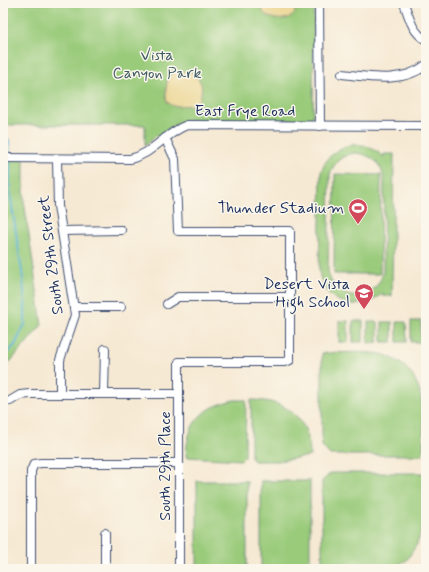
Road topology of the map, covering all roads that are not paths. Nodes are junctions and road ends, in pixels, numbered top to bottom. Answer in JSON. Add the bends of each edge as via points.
{"nodes":[{"id":1,"x":319,"y":3,"type":"edge"},
{"id":2,"x":404,"y":3,"type":"edge"},
{"id":3,"x":426,"y":40,"type":"edge"},
{"id":4,"x":426,"y":65,"type":"edge"},
{"id":5,"x":342,"y":74,"type":"dead end"},
{"id":6,"x":320,"y":126,"type":"junction"},
{"id":7,"x":426,"y":126,"type":"edge"},
{"id":8,"x":165,"y":138,"type":"junction"},
{"id":9,"x":8,"y":158,"type":"edge"},
{"id":10,"x":57,"y":159,"type":"junction"},
{"id":11,"x":121,"y":230,"type":"dead end"},
{"id":12,"x":62,"y":231,"type":"junction"},
{"id":13,"x":290,"y":297,"type":"junction"},
{"id":14,"x":167,"y":304,"type":"dead end"},
{"id":15,"x":74,"y":307,"type":"junction"},
{"id":16,"x":121,"y":307,"type":"dead end"},
{"id":17,"x":104,"y":348,"type":"dead end"},
{"id":18,"x":60,"y":394,"type":"junction"},
{"id":19,"x":104,"y":394,"type":"junction"},
{"id":20,"x":179,"y":394,"type":"junction"},
{"id":21,"x":10,"y":401,"type":"dead end"},
{"id":22,"x":179,"y":463,"type":"junction"},
{"id":23,"x":105,"y":533,"type":"dead end"},
{"id":24,"x":31,"y":569,"type":"edge"},
{"id":25,"x":105,"y":569,"type":"edge"},
{"id":26,"x":179,"y":569,"type":"edge"}],
"edges":[{"from":1,"to":6,"type":"street"},
{"from":2,"to":3,"type":"street","via":[[415,30]]},
{"from":4,"to":5,"type":"street","via":[[417,72],[404,76],[379,79]]},
{"from":6,"to":7,"type":"street","name":"East Frye Road"},
{"from":6,"to":8,"type":"street","name":"East Frye Road","via":[[187,124]]},
{"from":8,"to":10,"type":"street","name":"East Frye Road","via":[[139,157],[130,159]]},
{"from":8,"to":13,"type":"street","via":[[175,159],[178,231],[290,231]]},
{"from":9,"to":10,"type":"street","name":"East Frye Road"},
{"from":10,"to":12,"type":"street","name":"South 29th Street","via":[[57,195]]},
{"from":11,"to":12,"type":"street"},
{"from":12,"to":15,"type":"street","name":"South 29th Street"},
{"from":13,"to":14,"type":"street","via":[[178,297]]},
{"from":13,"to":20,"type":"street","name":"South 29th Place","via":[[290,360],[179,362]]},
{"from":15,"to":16,"type":"street"},
{"from":15,"to":18,"type":"street","name":"South 29th Street","via":[[73,323],[60,360]]},
{"from":17,"to":19,"type":"street"},
{"from":18,"to":19,"type":"street"},
{"from":18,"to":21,"type":"street","via":[[20,395]]},
{"from":19,"to":20,"type":"street"},
{"from":20,"to":22,"type":"street","name":"South 29th Place"},
{"from":22,"to":24,"type":"street","via":[[34,464],[31,471]]},
{"from":22,"to":26,"type":"street","name":"South 29th Place"},
{"from":23,"to":25,"type":"street"}]}
